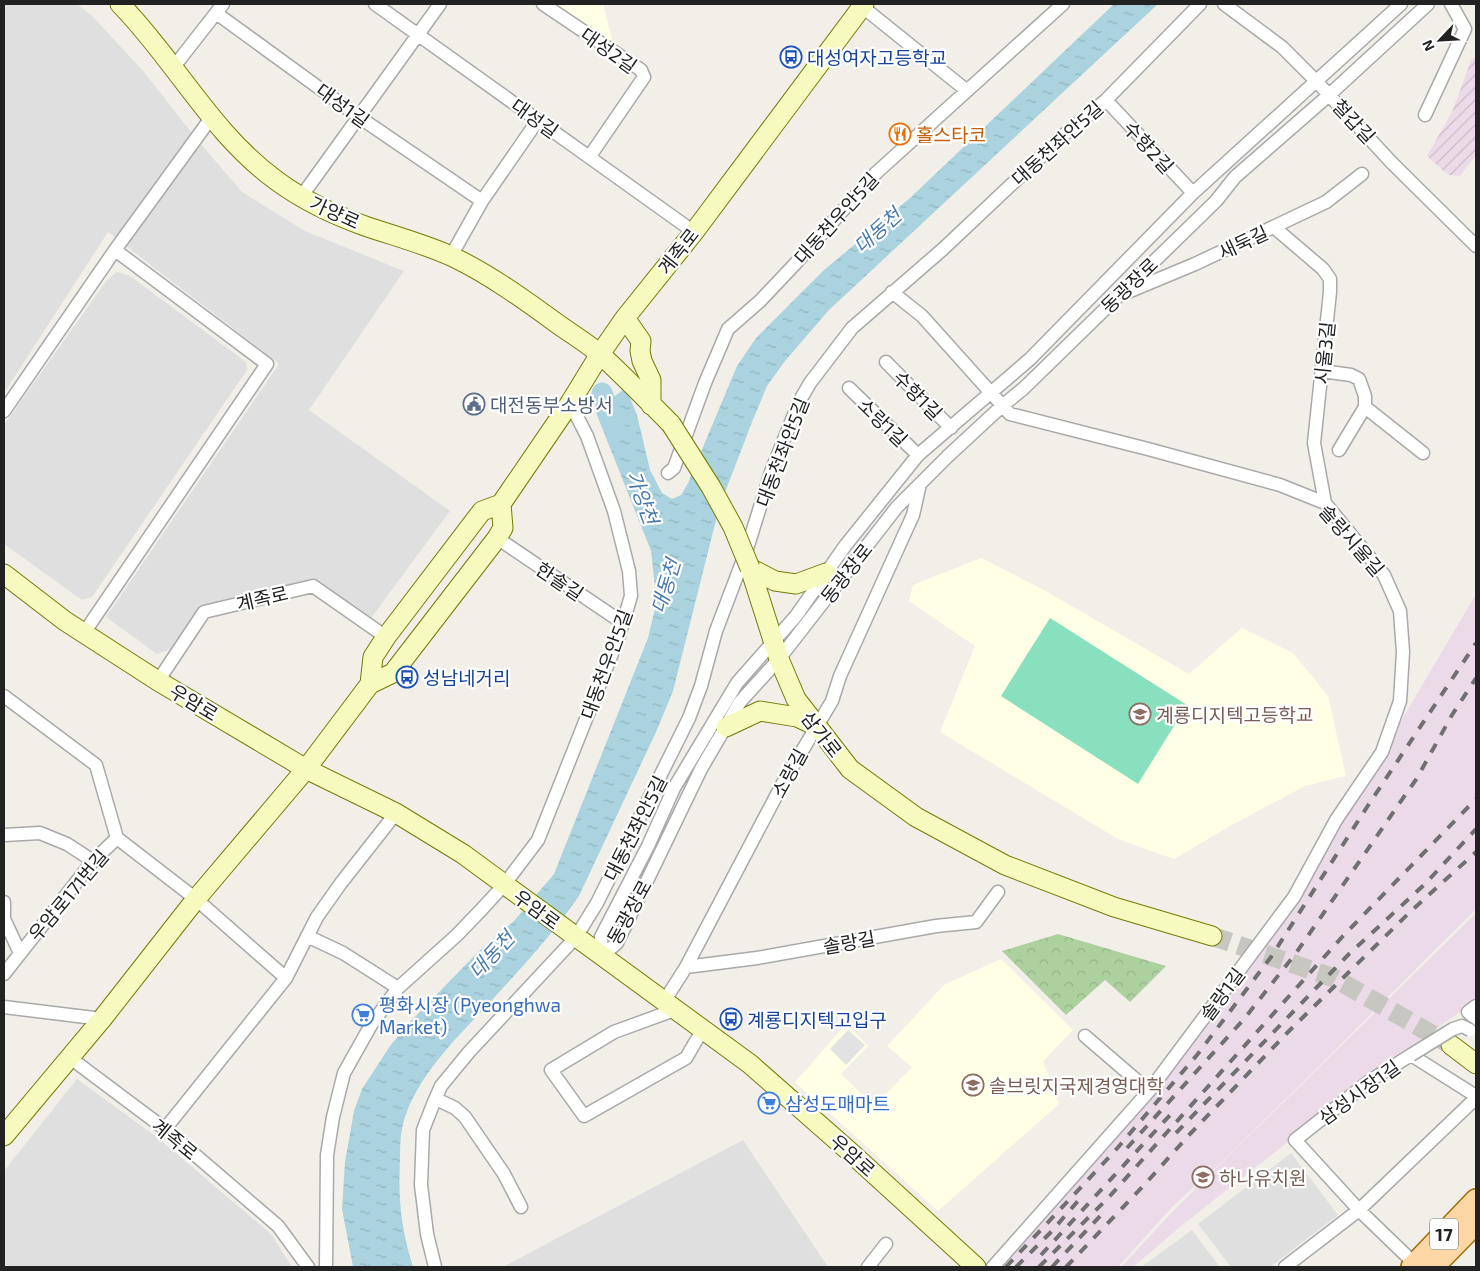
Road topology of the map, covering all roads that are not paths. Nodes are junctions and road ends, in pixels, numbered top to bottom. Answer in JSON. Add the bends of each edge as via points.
{"nodes":[{"id":1,"x":120,"y":4,"type":"edge"},
{"id":2,"x":375,"y":4,"type":"edge"},
{"id":3,"x":440,"y":4,"type":"edge"},
{"id":4,"x":542,"y":4,"type":"edge"},
{"id":5,"x":1063,"y":4,"type":"edge"},
{"id":6,"x":1200,"y":4,"type":"edge"},
{"id":7,"x":1224,"y":4,"type":"edge"},
{"id":8,"x":1401,"y":4,"type":"edge"},
{"id":9,"x":1428,"y":4,"type":"edge"},
{"id":10,"x":1451,"y":4,"type":"edge"},
{"id":11,"x":862,"y":5,"type":"edge"},
{"id":12,"x":219,"y":8,"type":"edge"},
{"id":13,"x":418,"y":35,"type":"junction"},
{"id":14,"x":174,"y":68,"type":"junction"},
{"id":15,"x":1317,"y":82,"type":"junction"},
{"id":16,"x":966,"y":90,"type":"junction"},
{"id":17,"x":1329,"y":95,"type":"junction"},
{"id":18,"x":1106,"y":100,"type":"junction"},
{"id":19,"x":1425,"y":116,"type":"dead end"},
{"id":20,"x":359,"y":117,"type":"junction"},
{"id":21,"x":211,"y":118,"type":"junction"},
{"id":22,"x":538,"y":120,"type":"junction"},
{"id":23,"x":590,"y":156,"type":"junction"},
{"id":24,"x":1362,"y":174,"type":"dead end"},
{"id":25,"x":1193,"y":193,"type":"junction"},
{"id":26,"x":301,"y":197,"type":"junction"},
{"id":27,"x":482,"y":200,"type":"junction"},
{"id":28,"x":1274,"y":228,"type":"junction"},
{"id":29,"x":694,"y":232,"type":"junction"},
{"id":30,"x":1476,"y":246,"type":"edge"},
{"id":31,"x":115,"y":250,"type":"junction"},
{"id":32,"x":451,"y":256,"type":"junction"},
{"id":33,"x":892,"y":292,"type":"junction"},
{"id":34,"x":1116,"y":297,"type":"junction"},
{"id":35,"x":625,"y":318,"type":"junction"},
{"id":36,"x":600,"y":354,"type":"junction"},
{"id":37,"x":886,"y":362,"type":"dead end"},
{"id":38,"x":1322,"y":371,"type":"junction"},
{"id":39,"x":849,"y":388,"type":"dead end"},
{"id":40,"x":991,"y":393,"type":"junction"},
{"id":41,"x":570,"y":403,"type":"junction"},
{"id":42,"x":651,"y":405,"type":"junction"},
{"id":43,"x":1002,"y":406,"type":"junction"},
{"id":44,"x":1365,"y":406,"type":"junction"},
{"id":45,"x":4,"y":411,"type":"edge"},
{"id":46,"x":951,"y":428,"type":"junction"},
{"id":47,"x":1339,"y":450,"type":"dead end"},
{"id":48,"x":1423,"y":453,"type":"dead end"},
{"id":49,"x":918,"y":455,"type":"junction"},
{"id":50,"x":668,"y":473,"type":"dead end"},
{"id":51,"x":920,"y":484,"type":"junction"},
{"id":52,"x":1325,"y":503,"type":"junction"},
{"id":53,"x":500,"y":504,"type":"junction"},
{"id":54,"x":497,"y":538,"type":"junction"},
{"id":55,"x":750,"y":568,"type":"junction"},
{"id":56,"x":826,"y":573,"type":"junction"},
{"id":57,"x":4,"y":574,"type":"edge"},
{"id":58,"x":623,"y":623,"type":"junction"},
{"id":59,"x":84,"y":634,"type":"junction"},
{"id":60,"x":386,"y":637,"type":"junction"},
{"id":61,"x":777,"y":651,"type":"junction"},
{"id":62,"x":158,"y":681,"type":"junction"},
{"id":63,"x":370,"y":684,"type":"junction"},
{"id":64,"x":4,"y":698,"type":"edge"},
{"id":65,"x":726,"y":726,"type":"junction"},
{"id":66,"x":816,"y":726,"type":"junction"},
{"id":67,"x":306,"y":769,"type":"junction"},
{"id":68,"x":396,"y":813,"type":"junction"},
{"id":69,"x":4,"y":835,"type":"edge"},
{"id":70,"x":117,"y":838,"type":"junction"},
{"id":71,"x":93,"y":861,"type":"junction"},
{"id":72,"x":504,"y":885,"type":"junction"},
{"id":73,"x":998,"y":892,"type":"dead end"},
{"id":74,"x":1294,"y":896,"type":"joint"},
{"id":75,"x":196,"y":899,"type":"junction"},
{"id":76,"x":4,"y":902,"type":"edge"},
{"id":77,"x":307,"y":936,"type":"junction"},
{"id":78,"x":1212,"y":936,"type":"tunnel mouth"},
{"id":79,"x":576,"y":937,"type":"junction"},
{"id":80,"x":20,"y":953,"type":"junction"},
{"id":81,"x":602,"y":956,"type":"junction"},
{"id":82,"x":686,"y":967,"type":"junction"},
{"id":83,"x":4,"y":974,"type":"edge"},
{"id":84,"x":286,"y":978,"type":"junction"},
{"id":85,"x":398,"y":988,"type":"junction"},
{"id":86,"x":671,"y":1005,"type":"junction"},
{"id":87,"x":1476,"y":1006,"type":"edge"},
{"id":88,"x":4,"y":1007,"type":"edge"},
{"id":89,"x":102,"y":1019,"type":"junction"},
{"id":90,"x":1474,"y":1028,"type":"edge"},
{"id":91,"x":703,"y":1029,"type":"junction"},
{"id":92,"x":1085,"y":1036,"type":"dead end"},
{"id":93,"x":1451,"y":1045,"type":"tunnel mouth"},
{"id":94,"x":1411,"y":1055,"type":"junction"},
{"id":95,"x":69,"y":1056,"type":"junction"},
{"id":96,"x":1476,"y":1064,"type":"edge"},
{"id":97,"x":1149,"y":1091,"type":"junction"},
{"id":98,"x":1476,"y":1097,"type":"edge"},
{"id":99,"x":436,"y":1099,"type":"junction"},
{"id":100,"x":165,"y":1130,"type":"junction"},
{"id":101,"x":4,"y":1136,"type":"edge"},
{"id":102,"x":1476,"y":1200,"type":"edge"},
{"id":103,"x":521,"y":1206,"type":"dead end"},
{"id":104,"x":1359,"y":1210,"type":"junction"},
{"id":105,"x":1476,"y":1223,"type":"edge"},
{"id":106,"x":886,"y":1244,"type":"dead end"},
{"id":107,"x":997,"y":1262,"type":"edge"},
{"id":108,"x":1420,"y":1266,"type":"edge"},
{"id":109,"x":308,"y":1267,"type":"edge"},
{"id":110,"x":326,"y":1267,"type":"edge"},
{"id":111,"x":434,"y":1267,"type":"edge"},
{"id":112,"x":868,"y":1267,"type":"edge"},
{"id":113,"x":976,"y":1267,"type":"edge"},
{"id":114,"x":1285,"y":1267,"type":"edge"}],
"edges":[{"from":1,"to":14,"type":"main road","name":"가양로"},
{"from":2,"to":13,"type":"street","name":"대성길"},
{"from":3,"to":13,"type":"street"},
{"from":4,"to":23,"type":"street","name":"대성2길","via":[[641,70],[644,76]]},
{"from":5,"to":16,"type":"street","name":"대동천우안5길"},
{"from":6,"to":18,"type":"street","name":"대동천좌안5길"},
{"from":7,"to":15,"type":"street","name":"철갑길","via":[[1282,48]]},
{"from":8,"to":15,"type":"street","name":"동광장로"},
{"from":9,"to":17,"type":"street","name":"동광장로"},
{"from":10,"to":19,"type":"street","via":[[1465,29]]},
{"from":11,"to":16,"type":"street"},
{"from":11,"to":29,"type":"main road","name":"계족로"},
{"from":12,"to":14,"type":"street"},
{"from":12,"to":20,"type":"street","name":"대성1길"},
{"from":13,"to":20,"type":"street"},
{"from":13,"to":22,"type":"street","name":"대성길"},
{"from":14,"to":21,"type":"main road","name":"가양로"},
{"from":15,"to":17,"type":"street","name":"철갑길"},
{"from":15,"to":25,"type":"street","name":"동광장로"},
{"from":16,"to":50,"type":"street","name":"대동천우안5길","via":[[876,172],[795,264],[728,329],[674,468]]},
{"from":17,"to":30,"type":"street","name":"철갑길"},
{"from":17,"to":34,"type":"street","name":"동광장로","via":[[1235,177],[1216,201]]},
{"from":18,"to":25,"type":"street","name":"수향2길"},
{"from":18,"to":33,"type":"street","name":"대동천좌안5길"},
{"from":20,"to":26,"type":"street"},
{"from":20,"to":27,"type":"street","name":"대성1길"},
{"from":21,"to":26,"type":"main road","name":"가양로","via":[[249,157]]},
{"from":21,"to":31,"type":"street"},
{"from":22,"to":23,"type":"street","name":"대성길"},
{"from":22,"to":27,"type":"street"},
{"from":23,"to":29,"type":"street","name":"대성길"},
{"from":24,"to":28,"type":"street","name":"새둑길","via":[[1326,202]]},
{"from":25,"to":40,"type":"street","name":"동광장로","via":[[1030,359]]},
{"from":26,"to":32,"type":"main road","name":"가양로","via":[[362,225]]},
{"from":27,"to":32,"type":"street"},
{"from":28,"to":34,"type":"street","name":"새둑길"},
{"from":28,"to":38,"type":"street","name":"시울3길","via":[[1323,269],[1330,279]]},
{"from":29,"to":35,"type":"main road","name":"계족로"},
{"from":31,"to":45,"type":"street"},
{"from":31,"to":59,"type":"street","via":[[267,364]]},
{"from":32,"to":36,"type":"main road","name":"가양로","via":[[515,292]]},
{"from":33,"to":40,"type":"street","name":"솔랑시울길","via":[[922,316]]},
{"from":33,"to":79,"type":"street","name":"대동천좌안5길","via":[[846,335],[798,402],[716,630],[689,718],[597,903]]},
{"from":34,"to":43,"type":"street","name":"동광장로"},
{"from":35,"to":36,"type":"main road","name":"계족로"},
{"from":35,"to":42,"type":"main road","via":[[641,341],[642,361],[651,380]]},
{"from":36,"to":41,"type":"main road","name":"계족로"},
{"from":36,"to":42,"type":"main road","name":"삼가로"},
{"from":37,"to":46,"type":"street","name":"수향1길"},
{"from":38,"to":44,"type":"street","via":[[1359,379]]},
{"from":38,"to":52,"type":"street","name":"시울3길","via":[[1314,443]]},
{"from":39,"to":49,"type":"street","name":"소랑1길"},
{"from":40,"to":43,"type":"street","name":"솔랑시울길"},
{"from":40,"to":46,"type":"street","name":"동광장로"},
{"from":41,"to":53,"type":"main road","name":"계족로"},
{"from":41,"to":58,"type":"street","name":"대동천우안5길","via":[[587,436],[614,511],[630,571],[631,596]]},
{"from":42,"to":55,"type":"main road","name":"삼가로","bridge":true,"via":[[671,424],[711,487]]},
{"from":43,"to":51,"type":"street","name":"동광장로"},
{"from":43,"to":52,"type":"street","name":"솔랑시울길","via":[[1010,414],[1280,485]]},
{"from":44,"to":47,"type":"street"},
{"from":44,"to":48,"type":"street"},
{"from":46,"to":49,"type":"street","name":"동광장로"},
{"from":49,"to":56,"type":"street","name":"동광장로"},
{"from":51,"to":61,"type":"street","name":"동광장로","via":[[897,507]]},
{"from":51,"to":66,"type":"street","name":"소랑길","via":[[913,515],[832,700]]},
{"from":52,"to":74,"type":"street","name":"솔랑시울길","via":[[1384,576],[1400,611],[1400,701],[1382,752],[1336,820]]},
{"from":53,"to":54,"type":"main road","via":[[503,528]]},
{"from":53,"to":60,"type":"main road","name":"계족로","via":[[482,511]]},
{"from":54,"to":58,"type":"street","name":"한솔길"},
{"from":54,"to":63,"type":"main road","via":[[393,673]]},
{"from":55,"to":56,"type":"main road","via":[[775,581],[796,584]]},
{"from":55,"to":61,"type":"main road","name":"삼가로"},
{"from":56,"to":61,"type":"street","name":"동광장로","via":[[796,616]]},
{"from":57,"to":59,"type":"main road","name":"우암로"},
{"from":58,"to":72,"type":"street","name":"대동천우안5길","via":[[538,840]]},
{"from":59,"to":62,"type":"main road","name":"우암로"},
{"from":60,"to":62,"type":"street","name":"계족로","via":[[314,586],[204,612]]},
{"from":60,"to":63,"type":"main road","name":"계족로","via":[[373,657]]},
{"from":61,"to":65,"type":"street","name":"동광장로"},
{"from":61,"to":66,"type":"main road","name":"삼가로","via":[[796,700]]},
{"from":61,"to":81,"type":"street","name":"동광장로","via":[[737,683],[674,788],[601,937]]},
{"from":62,"to":67,"type":"main road","name":"우암로"},
{"from":63,"to":67,"type":"main road"},
{"from":64,"to":70,"type":"street","via":[[96,765]]},
{"from":65,"to":66,"type":"main road","via":[[760,711],[797,717]]},
{"from":65,"to":81,"type":"street","name":"동광장로","via":[[617,943]]},
{"from":66,"to":78,"type":"main road","name":"삼가로","via":[[850,769],[889,799],[1005,865],[1114,907]]},
{"from":66,"to":82,"type":"street","name":"소랑길"},
{"from":67,"to":68,"type":"main road","name":"우암로"},
{"from":67,"to":75,"type":"main road"},
{"from":68,"to":72,"type":"main road","name":"우암로","via":[[463,854]]},
{"from":68,"to":77,"type":"street","via":[[340,883]]},
{"from":69,"to":71,"type":"street","via":[[40,833],[67,844]]},
{"from":70,"to":71,"type":"street","name":"우암로171번길"},
{"from":70,"to":75,"type":"street"},
{"from":71,"to":80,"type":"street","name":"우암로171번길"},
{"from":72,"to":79,"type":"main road","name":"우암로"},
{"from":72,"to":85,"type":"street","name":"대동천우안5길","via":[[457,935]]},
{"from":73,"to":82,"type":"street","name":"솔랑길","via":[[976,922]]},
{"from":74,"to":97,"type":"street","name":"솔랑1길"},
{"from":75,"to":84,"type":"street"},
{"from":75,"to":89,"type":"main road"},
{"from":76,"to":80,"type":"street","name":"우암로171번길","via":[[4,919]]},
{"from":77,"to":84,"type":"street"},
{"from":77,"to":85,"type":"street","via":[[344,953]]},
{"from":79,"to":81,"type":"main road","name":"우암로"},
{"from":79,"to":99,"type":"street","name":"대동천좌안5길","via":[[469,1052],[442,1086]]},
{"from":80,"to":83,"type":"street","name":"우암로171번길"},
{"from":81,"to":86,"type":"main road","name":"우암로"},
{"from":82,"to":86,"type":"street","name":"소랑길"},
{"from":84,"to":100,"type":"street"},
{"from":85,"to":110,"type":"street","name":"대동천우안5길","via":[[371,1025],[344,1073],[327,1155]]},
{"from":86,"to":91,"type":"main road","name":"우암로"},
{"from":86,"to":91,"type":"street","via":[[614,1032],[551,1070],[584,1116],[686,1058]]},
{"from":87,"to":90,"type":"street","via":[[1468,1012]]},
{"from":88,"to":89,"type":"street"},
{"from":89,"to":95,"type":"main road"},
{"from":90,"to":94,"type":"street","bridge":true,"via":[[1462,1026],[1453,1029]]},
{"from":91,"to":113,"type":"main road","name":"우암로","via":[[750,1064]]},
{"from":92,"to":97,"type":"street"},
{"from":93,"to":96,"type":"main road"},
{"from":94,"to":98,"type":"street","name":"삼성시장1길"},
{"from":94,"to":104,"type":"street","name":"삼성시장1길","via":[[1371,1080],[1295,1140]]},
{"from":95,"to":100,"type":"street","name":"계족로"},
{"from":95,"to":101,"type":"main road"},
{"from":97,"to":107,"type":"street","name":"솔랑1길"},
{"from":98,"to":104,"type":"street"},
{"from":99,"to":103,"type":"street","via":[[466,1117]]},
{"from":99,"to":111,"type":"street","name":"대동천좌안5길","via":[[423,1130],[421,1185]]},
{"from":100,"to":109,"type":"street","name":"계족로","via":[[278,1226]]},
{"from":102,"to":108,"type":"main road","number":"17"},
{"from":104,"to":108,"type":"street"},
{"from":104,"to":114,"type":"street"},
{"from":105,"to":108,"type":"main road","number":"17"},
{"from":106,"to":112,"type":"street"}]}
